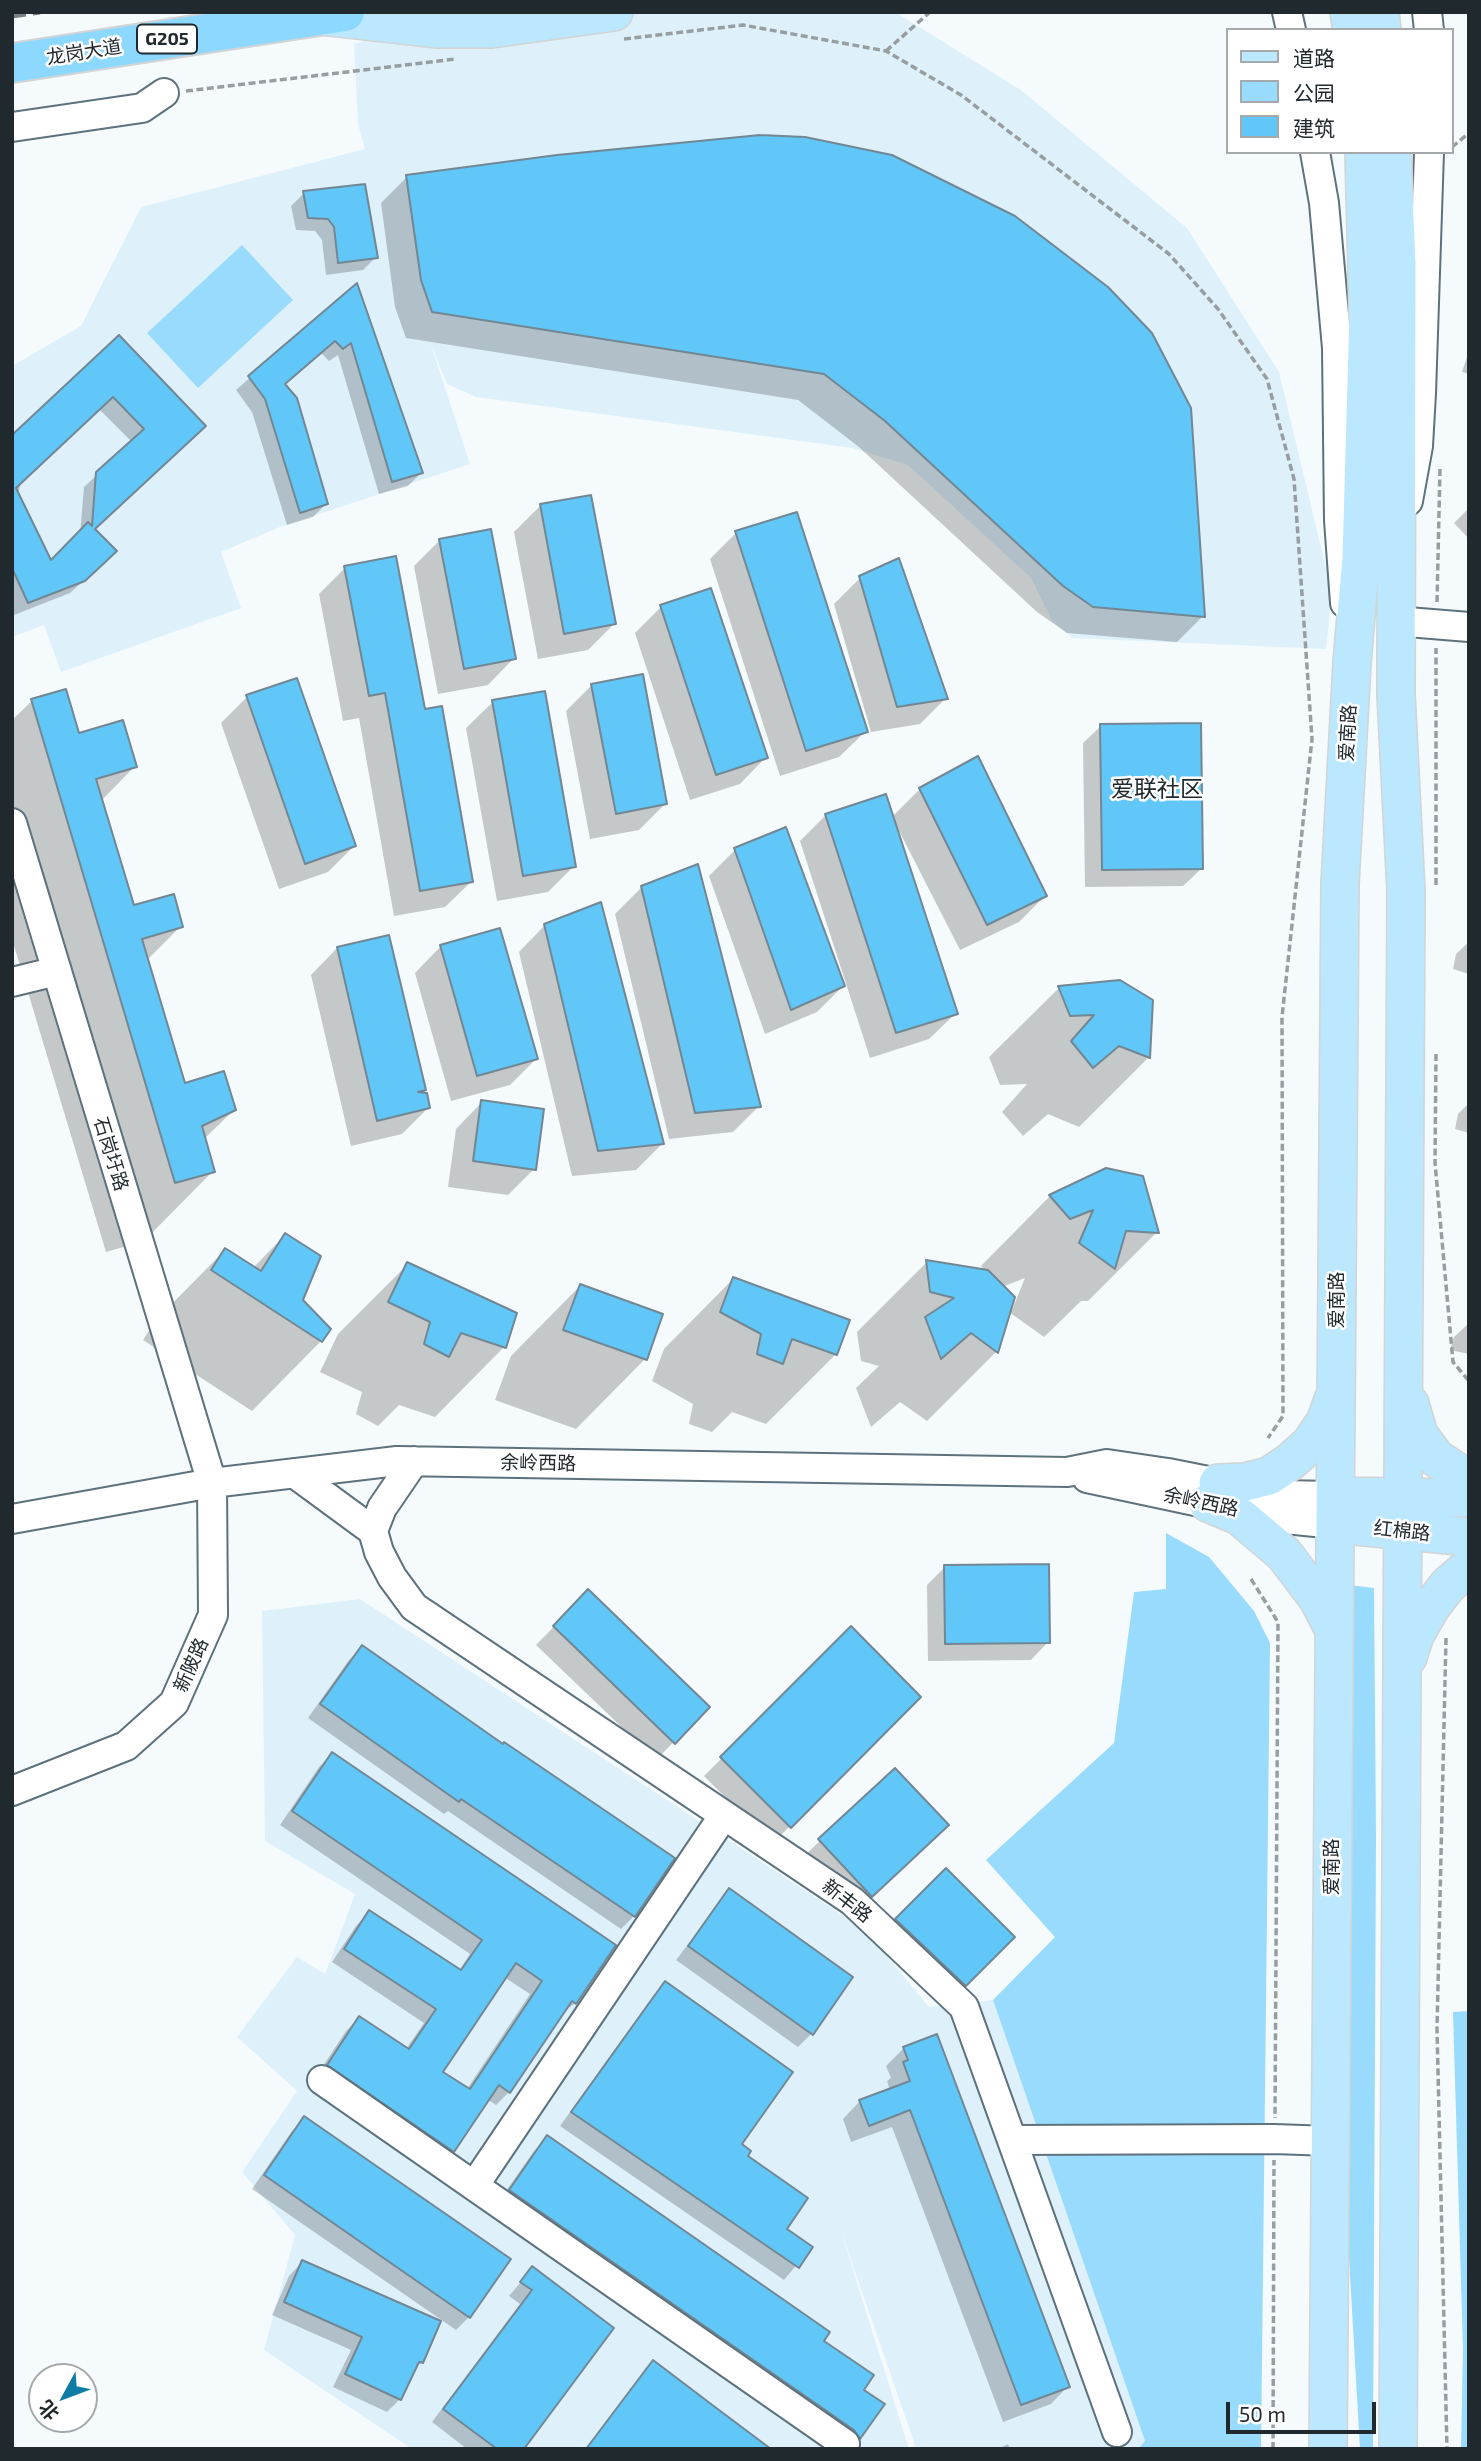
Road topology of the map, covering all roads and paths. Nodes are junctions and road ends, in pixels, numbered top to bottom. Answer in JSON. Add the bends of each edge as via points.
{"nodes":[{"id":1,"x":930,"y":12,"type":"edge"},
{"id":2,"x":333,"y":14,"type":"edge"},
{"id":3,"x":616,"y":26,"type":"edge"},
{"id":4,"x":886,"y":51,"type":"junction"},
{"id":5,"x":467,"y":58,"type":"dead end"},
{"id":6,"x":12,"y":63,"type":"edge"},
{"id":7,"x":164,"y":93,"type":"joint"},
{"id":8,"x":12,"y":127,"type":"edge"},
{"id":9,"x":1469,"y":133,"type":"edge"},
{"id":10,"x":1453,"y":146,"type":"edge"},
{"id":11,"x":1315,"y":154,"type":"edge"},
{"id":12,"x":1429,"y":154,"type":"edge"},
{"id":13,"x":1379,"y":162,"type":"edge"},
{"id":14,"x":1440,"y":458,"type":"dead end"},
{"id":15,"x":1395,"y":555,"type":"junction"},
{"id":16,"x":1395,"y":621,"type":"junction"},
{"id":17,"x":1436,"y":624,"type":"junction"},
{"id":18,"x":1469,"y":627,"type":"edge"},
{"id":19,"x":1352,"y":663,"type":"junction"},
{"id":20,"x":12,"y":823,"type":"edge"},
{"id":21,"x":1436,"y":887,"type":"dead end"},
{"id":22,"x":57,"y":971,"type":"junction"},
{"id":23,"x":12,"y":982,"type":"edge"},
{"id":24,"x":1436,"y":1053,"type":"dead end"},
{"id":25,"x":1404,"y":1372,"type":"junction"},
{"id":26,"x":1469,"y":1381,"type":"edge"},
{"id":27,"x":1336,"y":1393,"type":"junction"},
{"id":28,"x":1268,"y":1438,"type":"dead end"},
{"id":29,"x":414,"y":1461,"type":"junction"},
{"id":30,"x":294,"y":1473,"type":"junction"},
{"id":31,"x":1469,"y":1480,"type":"edge"},
{"id":32,"x":212,"y":1483,"type":"junction"},
{"id":33,"x":1213,"y":1493,"type":"junction"},
{"id":34,"x":1469,"y":1498,"type":"edge"},
{"id":35,"x":1335,"y":1510,"type":"junction"},
{"id":36,"x":1403,"y":1514,"type":"junction"},
{"id":37,"x":12,"y":1519,"type":"edge"},
{"id":38,"x":373,"y":1531,"type":"junction"},
{"id":39,"x":1469,"y":1537,"type":"edge"},
{"id":40,"x":1469,"y":1567,"type":"edge"},
{"id":41,"x":1251,"y":1579,"type":"dead end"},
{"id":42,"x":1334,"y":1630,"type":"junction"},
{"id":43,"x":1446,"y":1635,"type":"dead end"},
{"id":44,"x":1402,"y":1675,"type":"junction"},
{"id":45,"x":12,"y":1791,"type":"edge"},
{"id":46,"x":724,"y":1815,"type":"junction"},
{"id":47,"x":322,"y":2080,"type":"dead end"},
{"id":48,"x":1274,"y":2139,"type":"junction"},
{"id":49,"x":1012,"y":2140,"type":"junction"},
{"id":50,"x":1330,"y":2141,"type":"junction"},
{"id":51,"x":474,"y":2186,"type":"junction"},
{"id":52,"x":1116,"y":2432,"type":"dead end"},
{"id":53,"x":845,"y":2444,"type":"dead end"},
{"id":54,"x":1273,"y":2449,"type":"edge"},
{"id":55,"x":1328,"y":2449,"type":"edge"},
{"id":56,"x":1398,"y":2449,"type":"edge"},
{"id":57,"x":1447,"y":2449,"type":"edge"}],
"edges":[{"from":1,"to":4,"type":"path"},
{"from":2,"to":3,"type":"main road","name":"龙岗大道","number":"G205","via":[[439,29]]},
{"from":2,"to":6,"type":"highway","name":"龙岗大道","number":"G205"},
{"from":3,"to":4,"type":"path","via":[[743,25]]},
{"from":4,"to":28,"type":"path","via":[[961,95],[1169,254],[1218,309],[1267,379],[1288,454],[1294,479],[1312,739],[1282,1017],[1283,1416]]},
{"from":5,"to":7,"type":"path"},
{"from":7,"to":8,"type":"street","via":[[142,108]]},
{"from":9,"to":10,"type":"path"},
{"from":11,"to":19,"type":"street","via":[[1332,278],[1341,556]]},
{"from":12,"to":15,"type":"street","via":[[1418,446]]},
{"from":13,"to":15,"type":"main road","name":"爱南路","via":[[1397,264]]},
{"from":13,"to":19,"type":"main road","name":"爱南路","via":[[1368,313],[1362,558]]},
{"from":14,"to":17,"type":"path"},
{"from":15,"to":16,"type":"main road","name":"爱南路"},
{"from":16,"to":17,"type":"street"},
{"from":16,"to":25,"type":"main road","name":"爱南路","via":[[1406,891]]},
{"from":17,"to":18,"type":"street"},
{"from":17,"to":21,"type":"path"},
{"from":19,"to":27,"type":"main road","name":"爱南路","via":[[1340,884]]},
{"from":20,"to":22,"type":"street","name":"石岗圩路"},
{"from":22,"to":23,"type":"street"},
{"from":22,"to":32,"type":"street","name":"石岗圩路"},
{"from":24,"to":26,"type":"path","via":[[1435,1163],[1453,1362]]},
{"from":25,"to":31,"type":"main road","via":[[1419,1435],[1436,1458]]},
{"from":25,"to":36,"type":"main road","name":"爱南路"},
{"from":27,"to":33,"type":"main road","via":[[1325,1422],[1291,1461],[1269,1476]]},
{"from":27,"to":35,"type":"main road","name":"爱南路"},
{"from":29,"to":30,"type":"street","name":"余岭西路"},
{"from":29,"to":33,"type":"street","name":"余岭西路","via":[[1068,1472],[1111,1485]]},
{"from":29,"to":38,"type":"street","via":[[382,1508]]},
{"from":30,"to":32,"type":"street","name":"余岭西路"},
{"from":30,"to":38,"type":"street"},
{"from":32,"to":37,"type":"street","name":"余岭西路"},
{"from":32,"to":45,"type":"street","name":"新陂路","via":[[214,1615],[174,1703],[126,1746]]},
{"from":33,"to":35,"type":"street","name":"余岭西路","via":[[1275,1518]]},
{"from":33,"to":42,"type":"main road","via":[[1284,1554],[1318,1599]]},
{"from":34,"to":36,"type":"main road","name":"红棉路"},
{"from":35,"to":36,"type":"main road","name":"红棉路"},
{"from":35,"to":42,"type":"main road","name":"爱南路"},
{"from":36,"to":39,"type":"main road","name":"红棉路"},
{"from":36,"to":44,"type":"main road","name":"爱南路"},
{"from":38,"to":46,"type":"street","name":"新丰路","via":[[392,1577],[414,1607]]},
{"from":40,"to":44,"type":"main road","via":[[1431,1607],[1415,1635]]},
{"from":41,"to":48,"type":"path","via":[[1278,1622]]},
{"from":42,"to":50,"type":"main road","name":"爱南路"},
{"from":43,"to":57,"type":"path","via":[[1437,2029]]},
{"from":44,"to":56,"type":"main road","name":"爱南路"},
{"from":46,"to":49,"type":"street","name":"新丰路","via":[[852,1901],[964,2007]]},
{"from":46,"to":51,"type":"street"},
{"from":47,"to":51,"type":"street"},
{"from":48,"to":49,"type":"street"},
{"from":48,"to":50,"type":"street"},
{"from":48,"to":54,"type":"path"},
{"from":49,"to":52,"type":"street","name":"新丰路"},
{"from":50,"to":55,"type":"main road","name":"爱南路"},
{"from":51,"to":53,"type":"street"}]}
